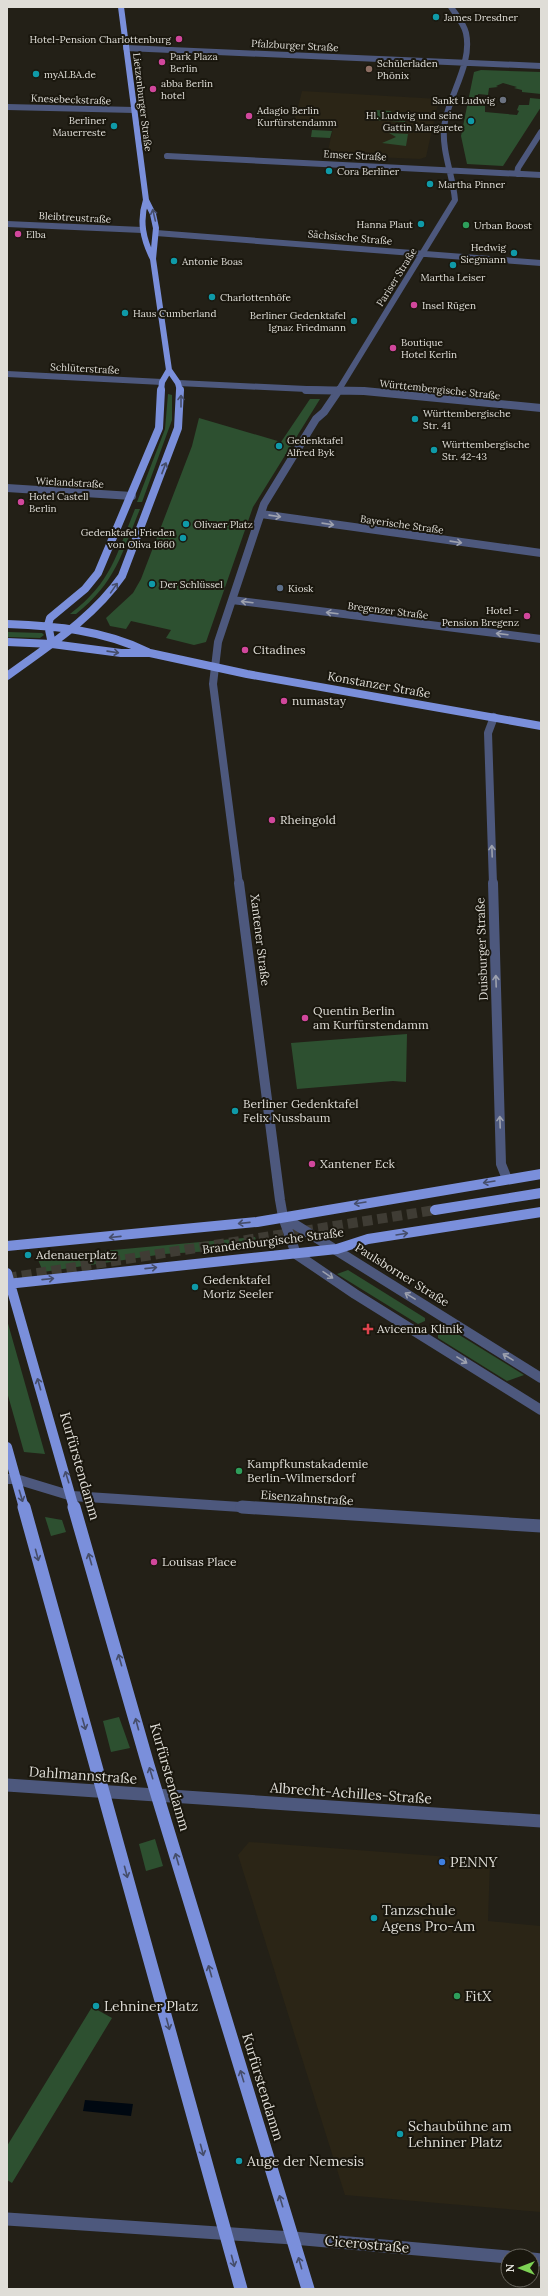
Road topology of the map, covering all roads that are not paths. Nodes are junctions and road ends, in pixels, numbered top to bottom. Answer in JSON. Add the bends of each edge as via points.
{"nodes":[{"id":1,"x":121,"y":7,"type":"edge"},
{"id":2,"x":451,"y":7,"type":"edge"},
{"id":3,"x":126,"y":48,"type":"junction"},
{"id":4,"x":464,"y":62,"type":"junction"},
{"id":5,"x":541,"y":66,"type":"edge"},
{"id":6,"x":7,"y":107,"type":"edge"},
{"id":7,"x":134,"y":110,"type":"junction"},
{"id":8,"x":541,"y":132,"type":"edge"},
{"id":9,"x":167,"y":156,"type":"dead end"},
{"id":10,"x":451,"y":170,"type":"junction"},
{"id":11,"x":517,"y":174,"type":"junction"},
{"id":12,"x":541,"y":175,"type":"edge"},
{"id":13,"x":146,"y":200,"type":"junction"},
{"id":14,"x":7,"y":224,"type":"edge"},
{"id":15,"x":142,"y":230,"type":"junction"},
{"id":16,"x":156,"y":233,"type":"junction"},
{"id":17,"x":422,"y":253,"type":"junction"},
{"id":18,"x":153,"y":259,"type":"junction"},
{"id":19,"x":541,"y":263,"type":"edge"},
{"id":20,"x":169,"y":370,"type":"junction"},
{"id":21,"x":7,"y":374,"type":"edge"},
{"id":22,"x":162,"y":382,"type":"junction"},
{"id":23,"x":178,"y":383,"type":"junction"},
{"id":24,"x":338,"y":391,"type":"junction"},
{"id":25,"x":541,"y":408,"type":"edge"},
{"id":26,"x":7,"y":488,"type":"edge"},
{"id":27,"x":132,"y":496,"type":"junction"},
{"id":28,"x":261,"y":514,"type":"junction"},
{"id":29,"x":541,"y":554,"type":"edge"},
{"id":30,"x":232,"y":600,"type":"junction"},
{"id":31,"x":7,"y":624,"type":"edge"},
{"id":32,"x":48,"y":625,"type":"junction"},
{"id":33,"x":71,"y":629,"type":"junction"},
{"id":34,"x":541,"y":639,"type":"edge"},
{"id":35,"x":7,"y":642,"type":"edge"},
{"id":36,"x":52,"y":644,"type":"junction"},
{"id":37,"x":150,"y":653,"type":"junction"},
{"id":38,"x":214,"y":666,"type":"junction"},
{"id":39,"x":7,"y":676,"type":"edge"},
{"id":40,"x":494,"y":717,"type":"junction"},
{"id":41,"x":541,"y":726,"type":"edge"},
{"id":42,"x":541,"y":1174,"type":"edge"},
{"id":43,"x":507,"y":1179,"type":"junction"},
{"id":44,"x":541,"y":1193,"type":"edge"},
{"id":45,"x":435,"y":1210,"type":"tunnel mouth"},
{"id":46,"x":541,"y":1212,"type":"edge"},
{"id":47,"x":283,"y":1217,"type":"junction"},
{"id":48,"x":7,"y":1246,"type":"edge"},
{"id":49,"x":337,"y":1249,"type":"junction"},
{"id":50,"x":296,"y":1254,"type":"junction"},
{"id":51,"x":8,"y":1280,"type":"edge"},
{"id":52,"x":541,"y":1378,"type":"edge"},
{"id":53,"x":541,"y":1410,"type":"edge"},
{"id":54,"x":7,"y":1447,"type":"edge"},
{"id":55,"x":11,"y":1479,"type":"edge"},
{"id":56,"x":72,"y":1496,"type":"junction"},
{"id":57,"x":541,"y":1526,"type":"edge"},
{"id":58,"x":7,"y":1785,"type":"edge"},
{"id":59,"x":103,"y":1792,"type":"junction"},
{"id":60,"x":158,"y":1795,"type":"junction"},
{"id":61,"x":541,"y":1821,"type":"edge"},
{"id":62,"x":7,"y":2219,"type":"edge"},
{"id":63,"x":226,"y":2233,"type":"junction"},
{"id":64,"x":293,"y":2238,"type":"junction"},
{"id":65,"x":500,"y":2256,"type":"edge"},
{"id":66,"x":241,"y":2289,"type":"edge"},
{"id":67,"x":308,"y":2289,"type":"edge"}],
"edges":[{"from":1,"to":3,"type":"main road","name":"Lietzenburger Straße"},
{"from":2,"to":4,"type":"street","name":"Pariser Straße","via":[[466,32],[468,51]]},
{"from":3,"to":4,"type":"street","name":"Pfalzburger Straße"},
{"from":3,"to":7,"type":"main road","name":"Lietzenburger Straße"},
{"from":4,"to":5,"type":"street","name":"Pfalzburger Straße"},
{"from":4,"to":10,"type":"street","name":"Pariser Straße","via":[[444,127]]},
{"from":6,"to":7,"type":"street","name":"Knesebeckstraße"},
{"from":7,"to":13,"type":"main road","name":"Lietzenburger Straße"},
{"from":8,"to":11,"type":"street","via":[[518,168]]},
{"from":9,"to":10,"type":"street","name":"Emser Straße"},
{"from":10,"to":11,"type":"street","name":"Emser Straße"},
{"from":10,"to":17,"type":"street","name":"Pariser Straße","via":[[455,200]]},
{"from":11,"to":12,"type":"street","name":"Emser Straße"},
{"from":13,"to":15,"type":"main road","name":"Lietzenburger Straße","via":[[140,212]]},
{"from":16,"to":13,"type":"main road","name":"Lietzenburger Straße","one_way":true,"via":[[154,212]]},
{"from":14,"to":15,"type":"street","name":"Bleibtreustraße"},
{"from":15,"to":18,"type":"main road","name":"Lietzenburger Straße","via":[[144,242]]},
{"from":16,"to":17,"type":"street","name":"Sächsische Straße"},
{"from":16,"to":18,"type":"main road","name":"Lietzenburger Straße","via":[[158,241]]},
{"from":17,"to":19,"type":"street","name":"Sächsische Straße"},
{"from":17,"to":24,"type":"street","name":"Pariser Straße"},
{"from":18,"to":20,"type":"main road","name":"Lietzenburger Straße"},
{"from":20,"to":22,"type":"main road"},
{"from":20,"to":23,"type":"main road","name":"Lietzenburger Straße"},
{"from":21,"to":22,"type":"street","name":"Schlüterstraße"},
{"from":22,"to":23,"type":"main road"},
{"from":22,"to":27,"type":"main road","via":[[159,428]]},
{"from":23,"to":24,"type":"street"},
{"from":33,"to":23,"type":"main road","one_way":true,"via":[[111,592],[130,560],[178,428],[181,397]]},
{"from":24,"to":25,"type":"street","name":"Württembergische Straße","via":[[364,391]]},
{"from":24,"to":28,"type":"street","via":[[316,419],[267,497]]},
{"from":26,"to":27,"type":"street","name":"Wielandstraße"},
{"from":27,"to":32,"type":"main road","via":[[98,573],[85,589],[50,618]]},
{"from":28,"to":29,"type":"street","name":"Bayerische Straße","one_way":true},
{"from":28,"to":30,"type":"street"},
{"from":34,"to":30,"type":"street","name":"Bregenzer Straße","one_way":true},
{"from":30,"to":38,"type":"street","via":[[218,642]]},
{"from":31,"to":32,"type":"main road"},
{"from":32,"to":33,"type":"main road"},
{"from":32,"to":36,"type":"main road"},
{"from":33,"to":36,"type":"main road"},
{"from":33,"to":37,"type":"main road","via":[[131,643]]},
{"from":35,"to":36,"type":"main road"},
{"from":36,"to":37,"type":"main road","one_way":true,"via":[[121,653]]},
{"from":36,"to":39,"type":"main road"},
{"from":37,"to":38,"type":"main road"},
{"from":38,"to":40,"type":"main road","name":"Konstanzer Straße"},
{"from":38,"to":47,"type":"street","name":"Xantener Straße","via":[[214,691]]},
{"from":40,"to":41,"type":"main road","name":"Konstanzer Straße"},
{"from":43,"to":40,"type":"street","name":"Duisburger Straße","one_way":true,"via":[[501,1164],[488,733]]},
{"from":42,"to":43,"type":"main road","name":"Brandenburgische Straße"},
{"from":43,"to":47,"type":"main road","name":"Brandenburgische Straße","one_way":true},
{"from":44,"to":45,"type":"main road"},
{"from":49,"to":46,"type":"main road","name":"Brandenburgische Straße","one_way":true,"via":[[368,1240]]},
{"from":47,"to":48,"type":"main road","name":"Brandenburgische Straße","one_way":true,"via":[[166,1232]]},
{"from":47,"to":49,"type":"street","name":"Paulsborner Straße"},
{"from":47,"to":50,"type":"street"},
{"from":49,"to":50,"type":"main road","name":"Brandenburgische Straße"},
{"from":52,"to":49,"type":"street","name":"Paulsborner Straße","one_way":true},
{"from":51,"to":50,"type":"main road","name":"Brandenburgische Straße","one_way":true},
{"from":50,"to":53,"type":"street","one_way":true},
{"from":56,"to":51,"type":"main road","name":"Kurfürstendamm","one_way":true},
{"from":54,"to":55,"type":"main road"},
{"from":55,"to":56,"type":"street","name":"Eisenzahnstraße"},
{"from":55,"to":59,"type":"main road","one_way":true},
{"from":56,"to":57,"type":"street","name":"Eisenzahnstraße"},
{"from":60,"to":56,"type":"main road","name":"Kurfürstendamm","one_way":true},
{"from":58,"to":59,"type":"street","name":"Dahlmannstraße"},
{"from":59,"to":60,"type":"street","name":"Dahlmannstraße"},
{"from":59,"to":63,"type":"main road","one_way":true},
{"from":60,"to":61,"type":"street","name":"Albrecht-Achilles-Straße"},
{"from":64,"to":60,"type":"main road","name":"Kurfürstendamm","one_way":true},
{"from":62,"to":63,"type":"street"},
{"from":63,"to":64,"type":"street","name":"Cicerostraße"},
{"from":63,"to":66,"type":"main road","one_way":true},
{"from":64,"to":65,"type":"street","name":"Cicerostraße"},
{"from":67,"to":64,"type":"main road","name":"Kurfürstendamm","one_way":true}]}
